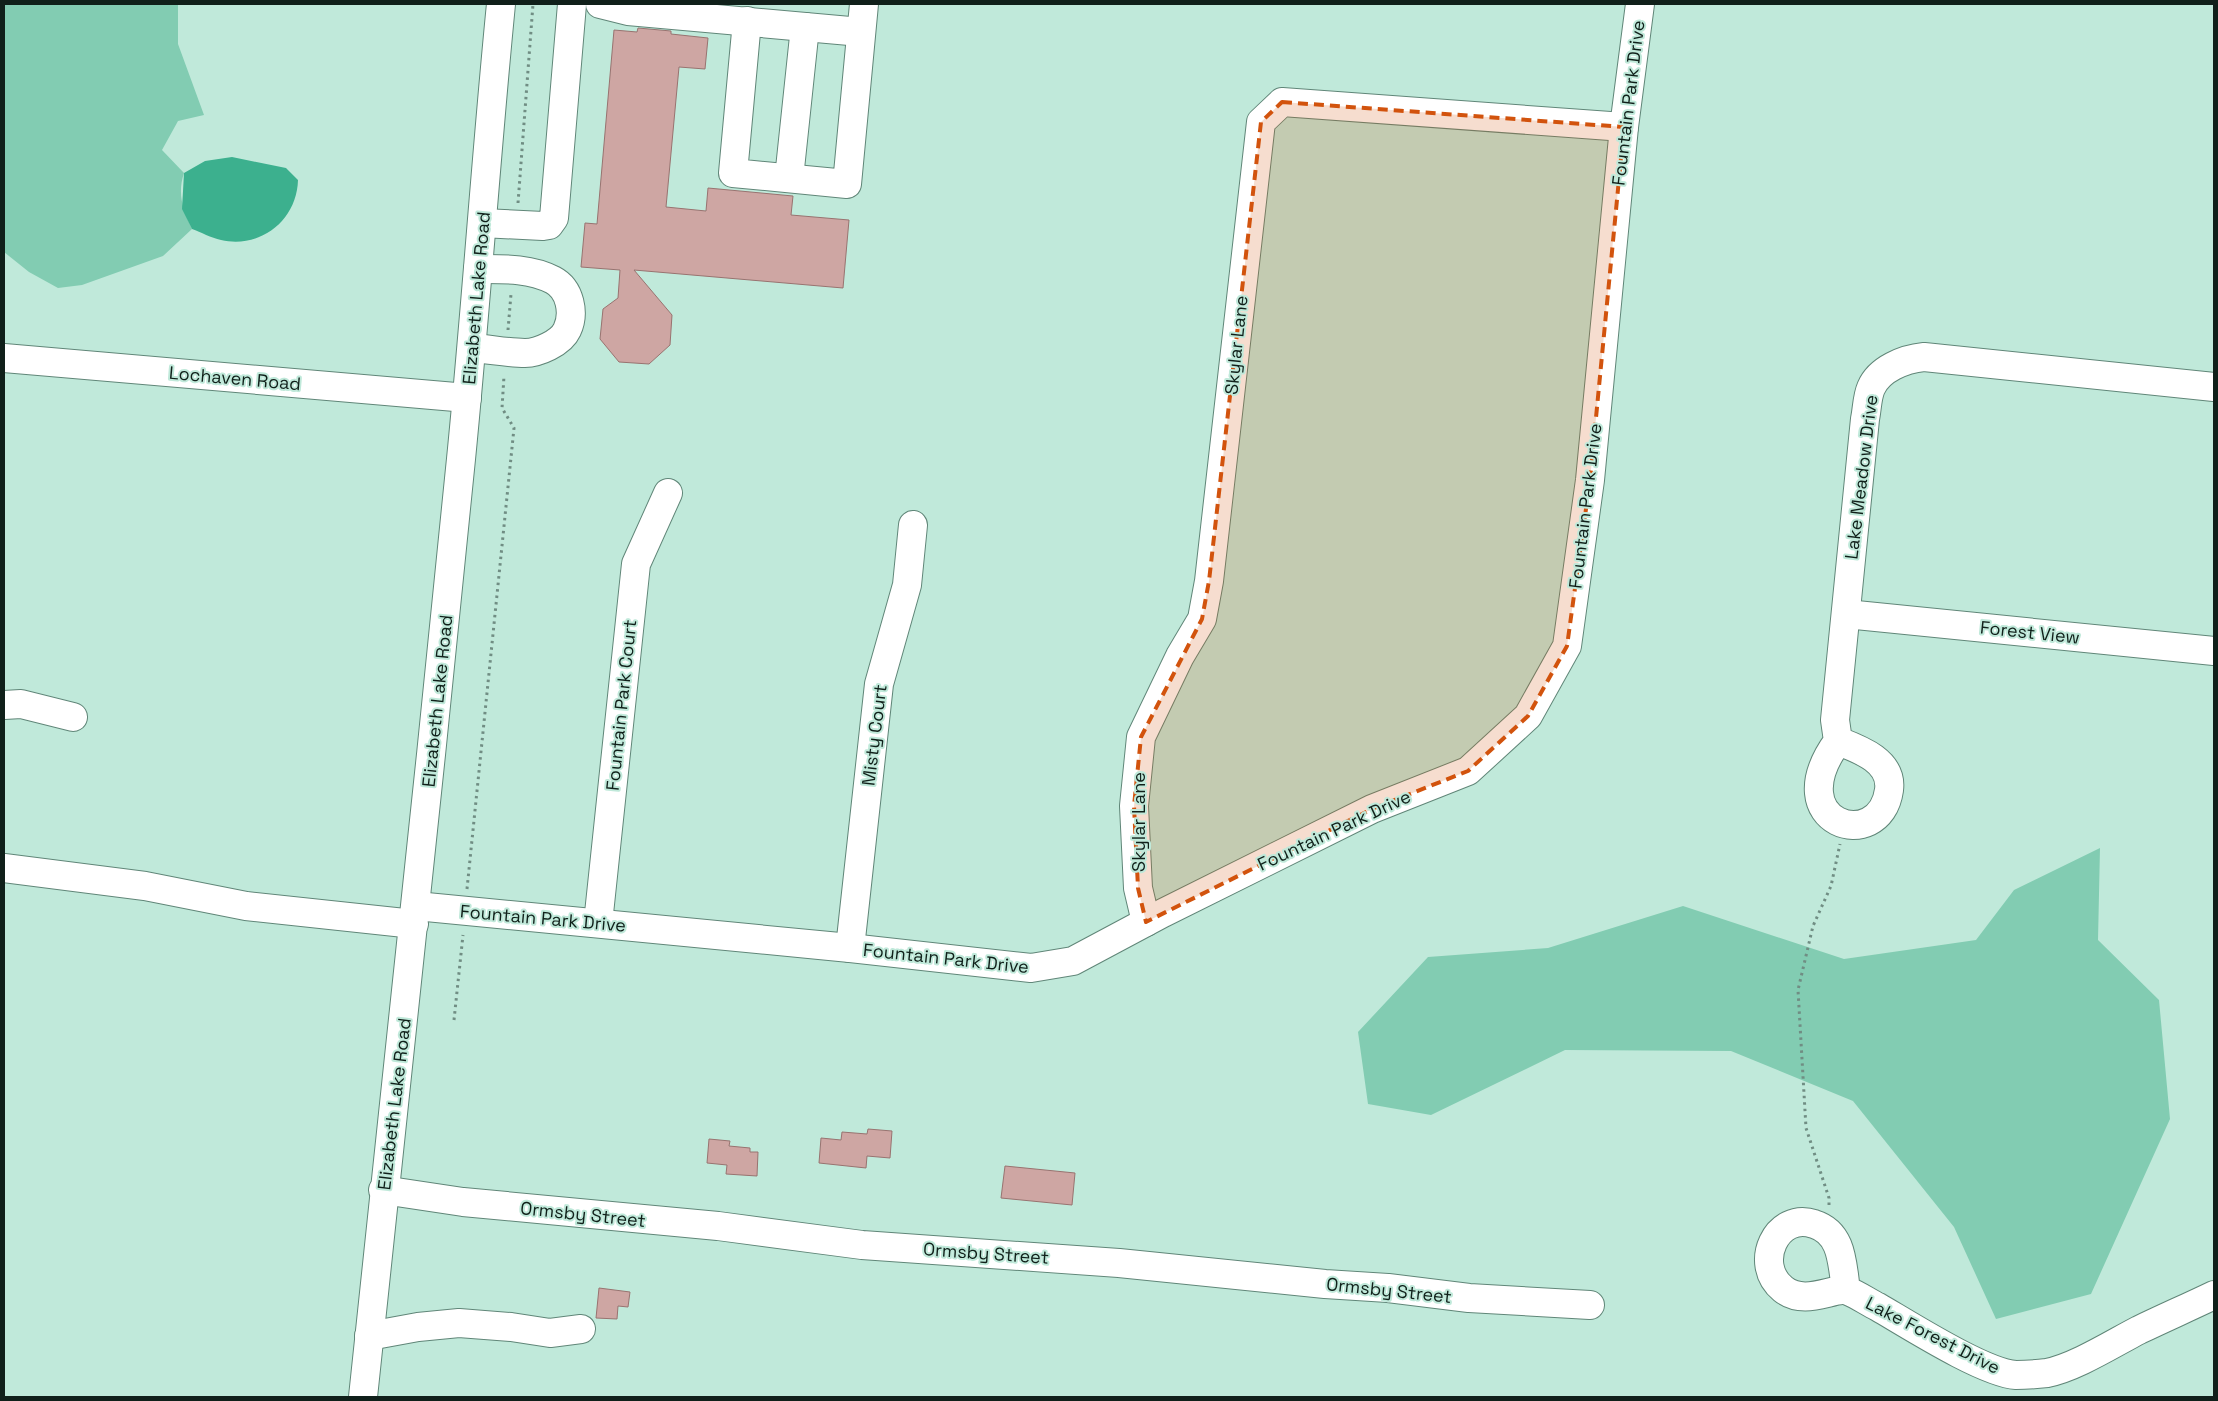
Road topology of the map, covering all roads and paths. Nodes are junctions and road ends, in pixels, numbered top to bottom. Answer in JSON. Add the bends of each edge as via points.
{"nodes":[{"id":1,"x":502,"y":4,"type":"edge"},
{"id":2,"x":533,"y":4,"type":"edge"},
{"id":3,"x":572,"y":4,"type":"edge"},
{"id":4,"x":600,"y":4,"type":"edge"},
{"id":5,"x":864,"y":4,"type":"edge"},
{"id":6,"x":1637,"y":5,"type":"edge"},
{"id":7,"x":629,"y":7,"type":"edge"},
{"id":8,"x":747,"y":21,"type":"junction"},
{"id":9,"x":805,"y":27,"type":"junction"},
{"id":10,"x":861,"y":32,"type":"junction"},
{"id":11,"x":1624,"y":127,"type":"junction"},
{"id":12,"x":789,"y":178,"type":"junction"},
{"id":13,"x":482,"y":222,"type":"junction"},
{"id":14,"x":514,"y":225,"type":"junction"},
{"id":15,"x":478,"y":269,"type":"junction"},
{"id":16,"x":509,"y":269,"type":"junction"},
{"id":17,"x":472,"y":348,"type":"junction"},
{"id":18,"x":506,"y":351,"type":"junction"},
{"id":19,"x":4,"y":358,"type":"edge"},
{"id":20,"x":2214,"y":387,"type":"edge"},
{"id":21,"x":467,"y":398,"type":"junction"},
{"id":22,"x":668,"y":493,"type":"dead end"},
{"id":23,"x":913,"y":525,"type":"dead end"},
{"id":24,"x":1846,"y":614,"type":"junction"},
{"id":25,"x":2214,"y":651,"type":"edge"},
{"id":26,"x":4,"y":705,"type":"edge"},
{"id":27,"x":72,"y":717,"type":"dead end"},
{"id":28,"x":1838,"y":741,"type":"junction"},
{"id":29,"x":1844,"y":824,"type":"junction"},
{"id":30,"x":4,"y":868,"type":"edge"},
{"id":31,"x":465,"y":911,"type":"junction"},
{"id":32,"x":415,"y":915,"type":"junction"},
{"id":33,"x":1146,"y":922,"type":"junction"},
{"id":34,"x":598,"y":923,"type":"junction"},
{"id":35,"x":850,"y":948,"type":"junction"},
{"id":36,"x":454,"y":1020,"type":"dead end"},
{"id":37,"x":383,"y":1190,"type":"junction"},
{"id":38,"x":1828,"y":1231,"type":"junction"},
{"id":39,"x":1846,"y":1290,"type":"junction"},
{"id":40,"x":2214,"y":1295,"type":"edge"},
{"id":41,"x":1590,"y":1305,"type":"dead end"},
{"id":42,"x":581,"y":1329,"type":"dead end"},
{"id":43,"x":369,"y":1336,"type":"junction"},
{"id":44,"x":363,"y":1397,"type":"edge"}],
"edges":[{"from":1,"to":13,"type":"street","name":"Elizabeth Lake Road"},
{"from":2,"to":14,"type":"path"},
{"from":3,"to":14,"type":"street","via":[[554,218],[549,225]]},
{"from":4,"to":7,"type":"street"},
{"from":5,"to":10,"type":"street"},
{"from":6,"to":11,"type":"street","name":"Fountain Park Drive"},
{"from":7,"to":8,"type":"street"},
{"from":8,"to":9,"type":"street"},
{"from":8,"to":12,"type":"street","via":[[733,173]]},
{"from":9,"to":10,"type":"street"},
{"from":9,"to":12,"type":"street"},
{"from":10,"to":12,"type":"street","via":[[846,184]]},
{"from":11,"to":33,"type":"street","name":"Fountain Park Drive","via":[[1590,480],[1568,646],[1528,716],[1468,771],[1372,809]]},
{"from":11,"to":33,"type":"street","name":"Skylar Lane","via":[[1282,102],[1261,122],[1202,618],[1141,737],[1134,806],[1138,888]]},
{"from":13,"to":14,"type":"street"},
{"from":13,"to":15,"type":"street","name":"Elizabeth Lake Road"},
{"from":14,"to":16,"type":"street"},
{"from":15,"to":16,"type":"street"},
{"from":15,"to":17,"type":"street","name":"Elizabeth Lake Road"},
{"from":16,"to":18,"type":"path"},
{"from":16,"to":18,"type":"street","via":[[533,272],[554,281],[567,292],[570,313],[567,331],[556,343],[526,353]]},
{"from":17,"to":18,"type":"street"},
{"from":17,"to":21,"type":"street","name":"Elizabeth Lake Road"},
{"from":18,"to":31,"type":"path","via":[[502,408],[514,428]]},
{"from":19,"to":21,"type":"street","name":"Lochaven Road"},
{"from":20,"to":24,"type":"street","name":"Lake Meadow Drive","via":[[1924,357],[1887,369],[1871,388],[1865,420]]},
{"from":21,"to":32,"type":"street","name":"Elizabeth Lake Road"},
{"from":22,"to":34,"type":"street","name":"Fountain Park Court","via":[[636,564]]},
{"from":23,"to":35,"type":"street","name":"Misty Court","via":[[908,584],[879,684]]},
{"from":24,"to":25,"type":"street","name":"Forest View"},
{"from":24,"to":28,"type":"street","name":"Lake Meadow Drive","via":[[1835,720]]},
{"from":26,"to":27,"type":"street","via":[[21,704]]},
{"from":28,"to":29,"type":"street","via":[[1820,772],[1818,798],[1826,814]]},
{"from":28,"to":29,"type":"street","via":[[1876,759],[1886,771],[1890,786],[1888,800],[1873,821]]},
{"from":29,"to":38,"type":"path","via":[[1831,886],[1813,926],[1798,990],[1806,1128],[1829,1198]]},
{"from":30,"to":32,"type":"street","name":"Fountain Park Drive","via":[[145,886],[246,906]]},
{"from":31,"to":32,"type":"street","name":"Fountain Park Drive"},
{"from":31,"to":34,"type":"street","name":"Fountain Park Drive"},
{"from":31,"to":36,"type":"path"},
{"from":32,"to":37,"type":"street","name":"Elizabeth Lake Road"},
{"from":33,"to":35,"type":"street","name":"Fountain Park Drive","via":[[1073,961],[1030,968]]},
{"from":34,"to":35,"type":"street","name":"Fountain Park Drive"},
{"from":37,"to":41,"type":"street","name":"Ormsby Street","via":[[463,1202],[718,1226],[862,1245],[1120,1263],[1469,1298]]},
{"from":37,"to":43,"type":"street","name":"Elizabeth Lake Road"},
{"from":38,"to":39,"type":"street","name":"Lake Forest Drive","via":[[1839,1248]]},
{"from":38,"to":39,"type":"street","name":"Lake Forest Drive","via":[[1807,1221],[1785,1228],[1775,1237],[1769,1250],[1770,1270],[1784,1290],[1795,1294],[1811,1296]]},
{"from":39,"to":40,"type":"street","name":"Lake Forest Drive","via":[[1986,1366],[2015,1375],[2048,1373]]},
{"from":42,"to":43,"type":"street","via":[[550,1333],[512,1326],[459,1323]]},
{"from":43,"to":44,"type":"street","name":"Elizabeth Lake Road"}]}
